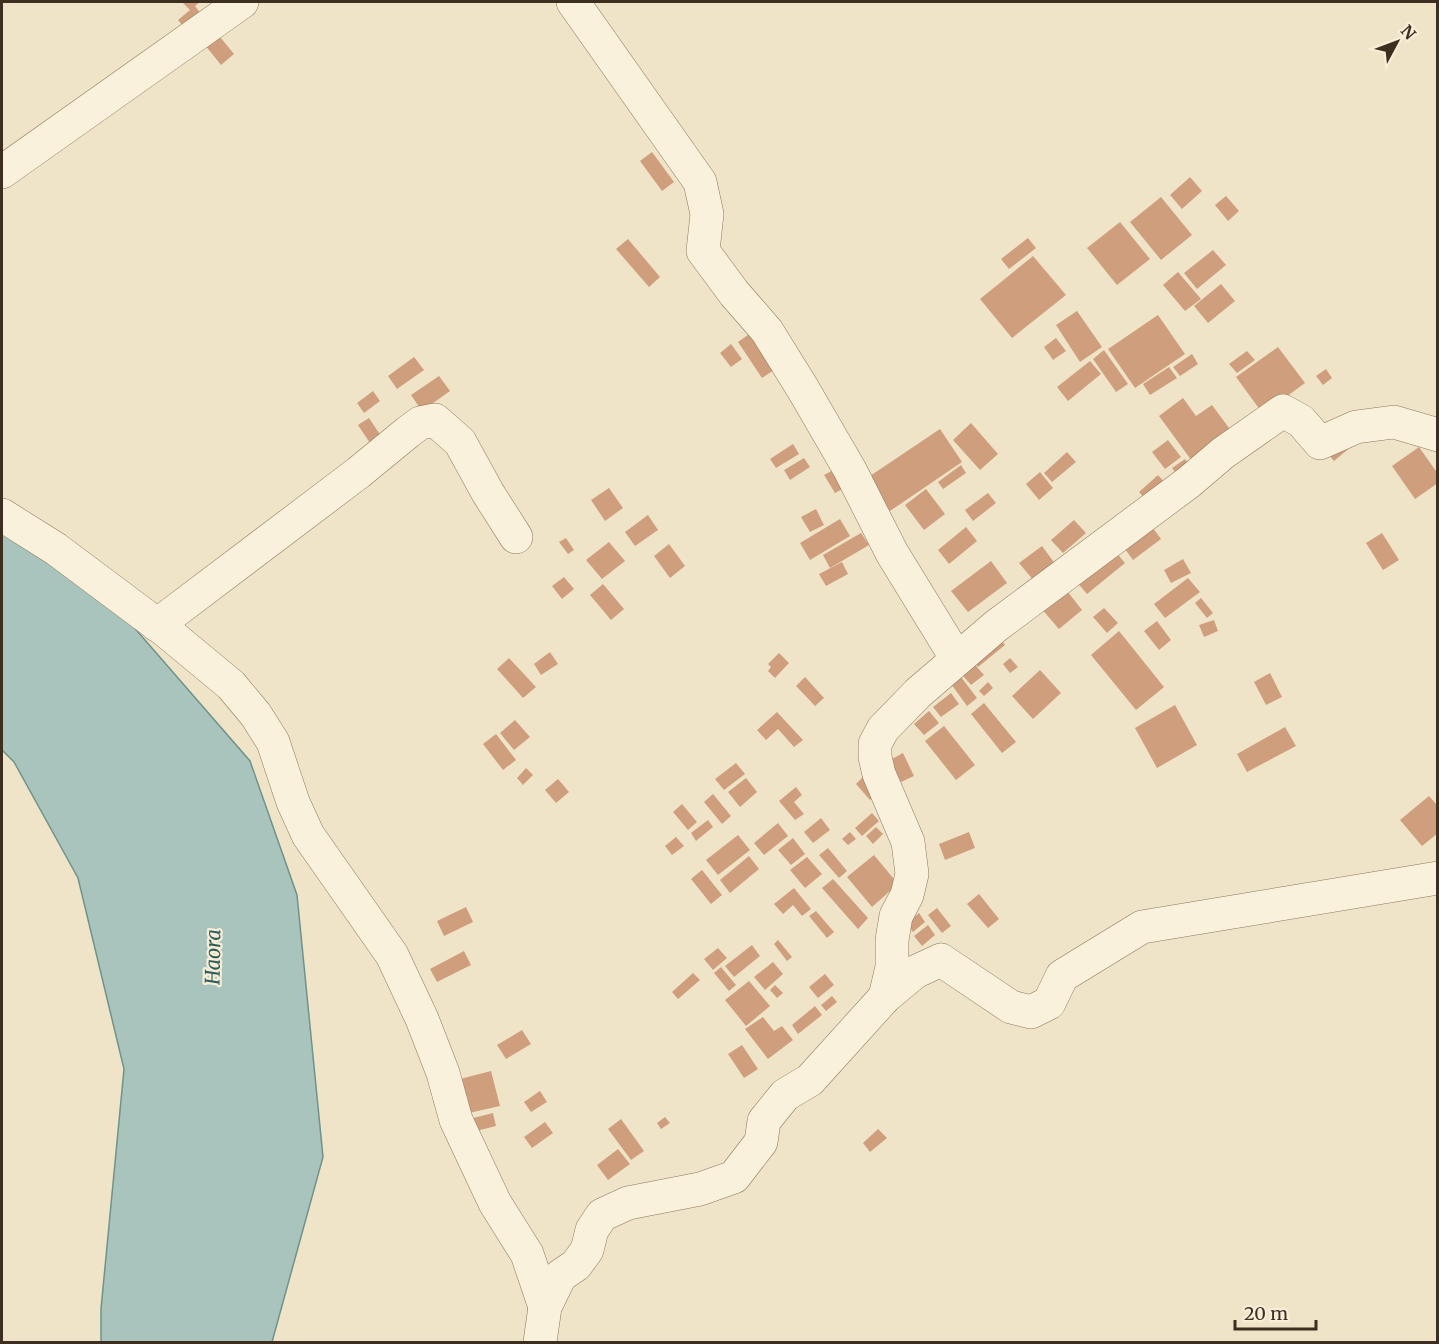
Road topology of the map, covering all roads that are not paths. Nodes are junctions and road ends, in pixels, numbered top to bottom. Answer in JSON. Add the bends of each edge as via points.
{"nodes":[{"id":1,"x":242,"y":2,"type":"edge"},
{"id":2,"x":573,"y":2,"type":"edge"},
{"id":3,"x":2,"y":172,"type":"edge"},
{"id":4,"x":1437,"y":435,"type":"edge"},
{"id":5,"x":2,"y":515,"type":"edge"},
{"id":6,"x":516,"y":537,"type":"dead end"},
{"id":7,"x":157,"y":625,"type":"junction"},
{"id":8,"x":957,"y":660,"type":"junction"},
{"id":9,"x":1437,"y":878,"type":"edge"},
{"id":10,"x":885,"y":997,"type":"junction"},
{"id":11,"x":545,"y":1307,"type":"junction"},
{"id":12,"x":540,"y":1342,"type":"edge"}],
"edges":[{"from":1,"to":3,"type":"street"},
{"from":2,"to":8,"type":"street","via":[[700,182],[707,214],[703,251],[767,331]]},
{"from":4,"to":8,"type":"street","via":[[1394,422],[1356,427],[1320,443],[1301,421],[1283,411],[1055,580]]},
{"from":5,"to":7,"type":"street","via":[[56,549]]},
{"from":6,"to":7,"type":"street","via":[[460,442],[435,420],[420,423]]},
{"from":7,"to":11,"type":"street","via":[[231,685],[273,742],[308,835],[392,955],[443,1073],[456,1120],[495,1203],[527,1254]]},
{"from":8,"to":10,"type":"street","via":[[911,700],[883,729],[875,744],[879,774],[908,842],[912,874],[896,916]]},
{"from":9,"to":10,"type":"street","via":[[1142,927],[1062,976],[1049,1003],[1031,1012],[1011,1007],[941,960],[915,972]]},
{"from":10,"to":11,"type":"street","via":[[810,1080],[785,1095],[764,1121],[761,1142],[734,1177],[700,1189],[628,1203],[602,1215],[592,1230],[587,1250],[576,1265],[560,1276]]},
{"from":11,"to":12,"type":"street"}]}
